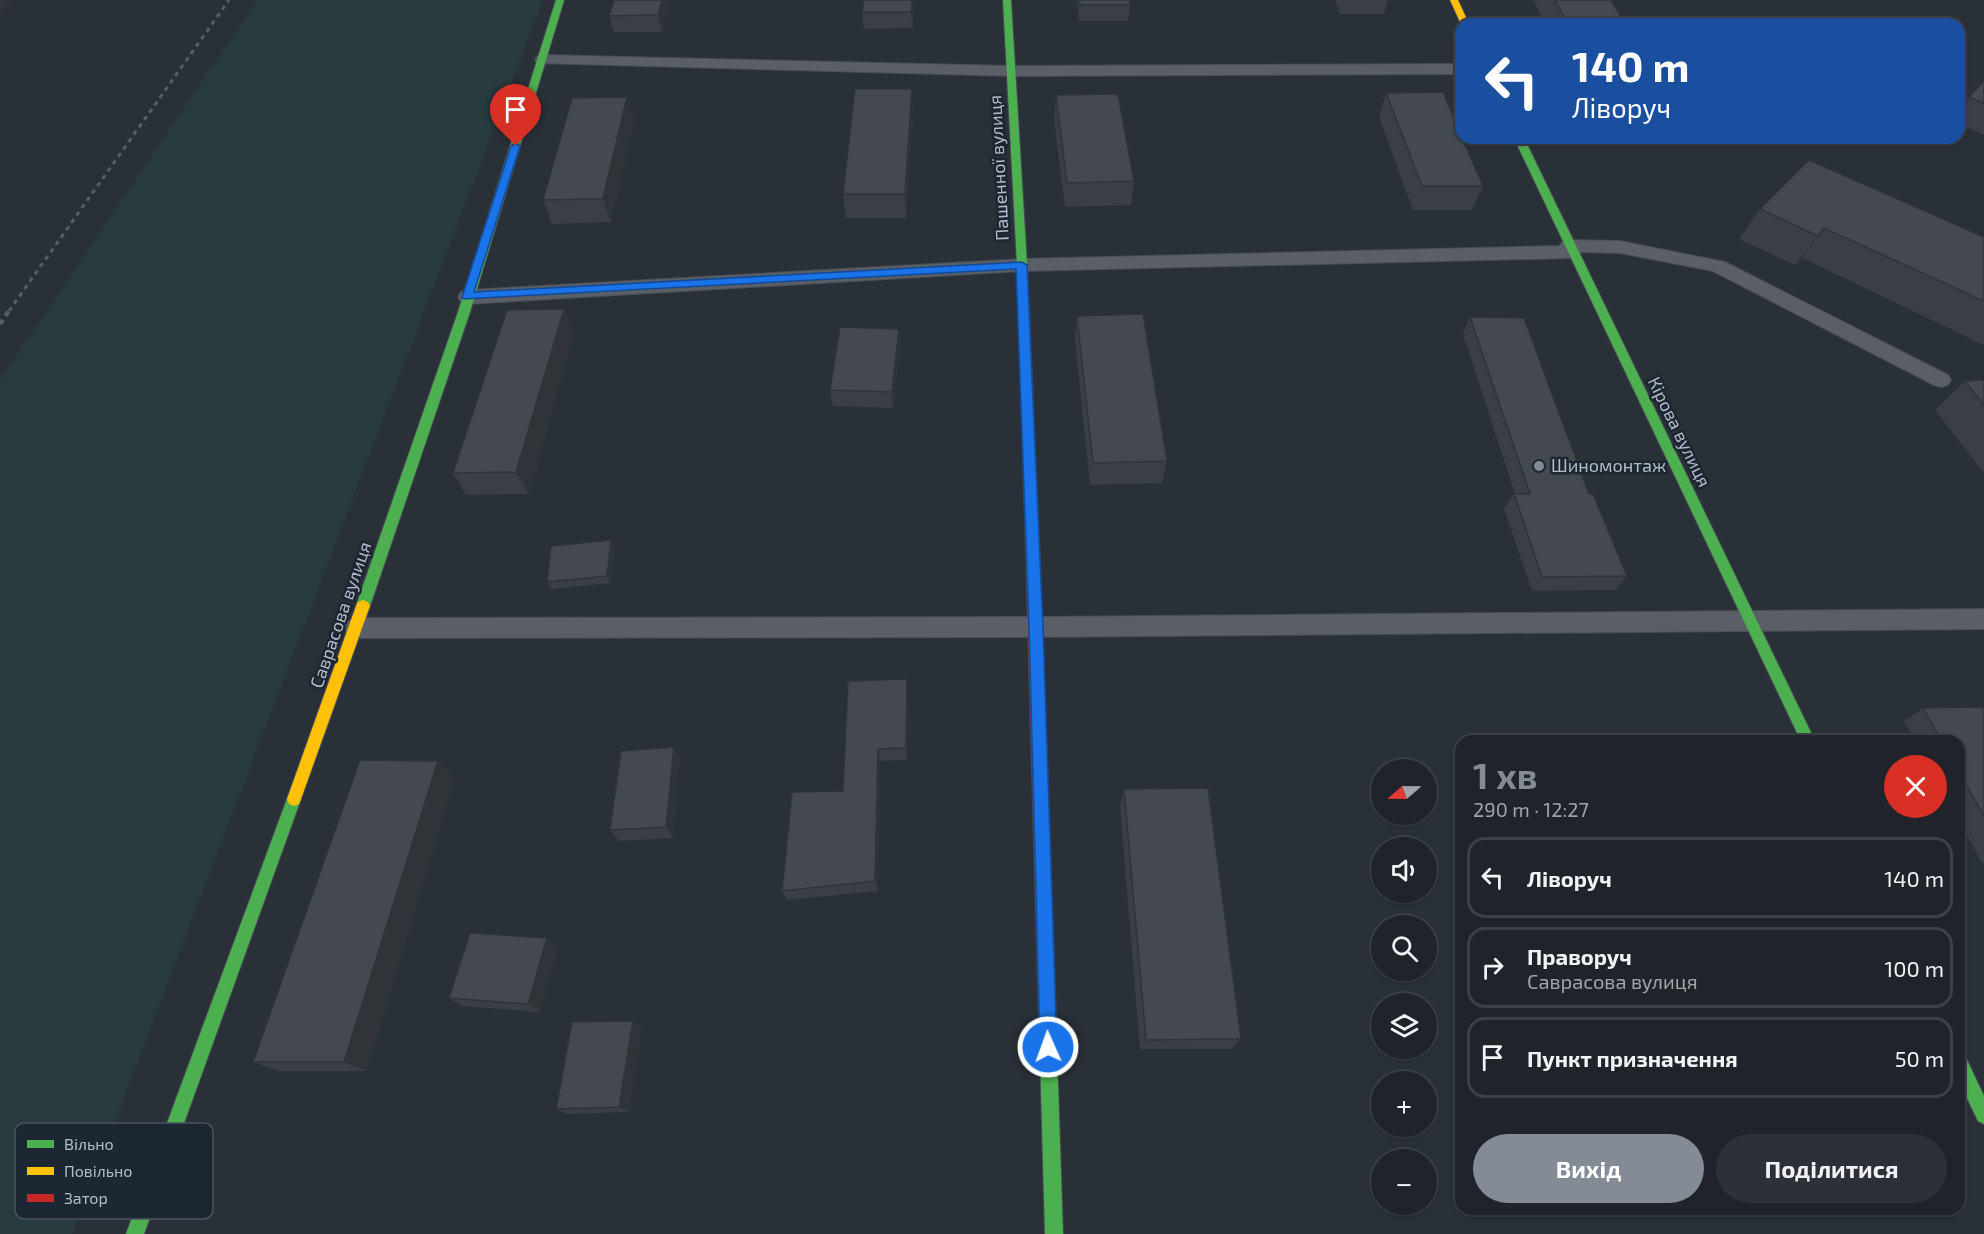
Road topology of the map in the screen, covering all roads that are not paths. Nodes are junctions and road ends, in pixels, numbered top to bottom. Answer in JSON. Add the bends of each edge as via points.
{"nodes":[{"id":1,"x":560,"y":0,"type":"edge"},
{"id":2,"x":1007,"y":0,"type":"edge"},
{"id":3,"x":1454,"y":0,"type":"edge"},
{"id":4,"x":1462,"y":18,"type":"edge"},
{"id":5,"x":543,"y":60,"type":"junction"},
{"id":6,"x":1455,"y":69,"type":"edge"},
{"id":7,"x":1012,"y":71,"type":"junction"},
{"id":8,"x":1522,"y":144,"type":"edge"},
{"id":9,"x":1570,"y":249,"type":"junction"},
{"id":10,"x":1022,"y":265,"type":"junction"},
{"id":11,"x":468,"y":297,"type":"junction"},
{"id":12,"x":1941,"y":380,"type":"dead end"},
{"id":13,"x":1984,"y":619,"type":"edge"},
{"id":14,"x":1752,"y":621,"type":"junction"},
{"id":15,"x":1036,"y":627,"type":"junction"},
{"id":16,"x":357,"y":628,"type":"junction"},
{"id":17,"x":1805,"y":735,"type":"edge"},
{"id":18,"x":1965,"y":1075,"type":"edge"},
{"id":19,"x":1984,"y":1115,"type":"edge"},
{"id":20,"x":176,"y":1123,"type":"edge"},
{"id":21,"x":140,"y":1219,"type":"edge"},
{"id":22,"x":135,"y":1234,"type":"edge"},
{"id":23,"x":1054,"y":1234,"type":"edge"}],
"edges":[{"from":1,"to":5,"type":"street","name":"Саврасова вулиця"},
{"from":2,"to":7,"type":"street","name":"Пашенної вулиця"},
{"from":3,"to":4,"type":"street"},
{"from":5,"to":7,"type":"lane"},
{"from":5,"to":11,"type":"street","name":"Саврасова вулиця"},
{"from":6,"to":7,"type":"lane"},
{"from":7,"to":10,"type":"street","name":"Пашенної вулиця"},
{"from":8,"to":9,"type":"street","name":"Кірова вулиця"},
{"from":9,"to":10,"type":"lane"},
{"from":9,"to":12,"type":"lane","via":[[1620,247],[1718,266]]},
{"from":9,"to":14,"type":"street","name":"Кірова вулиця"},
{"from":10,"to":11,"type":"lane"},
{"from":10,"to":15,"type":"street","name":"Пашенної вулиця"},
{"from":11,"to":16,"type":"street","name":"Саврасова вулиця"},
{"from":13,"to":14,"type":"lane"},
{"from":14,"to":15,"type":"lane"},
{"from":14,"to":17,"type":"street","name":"Кірова вулиця"},
{"from":15,"to":16,"type":"lane"},
{"from":15,"to":23,"type":"street","name":"Пашенної вулиця"},
{"from":16,"to":20,"type":"street","name":"Саврасова вулиця"},
{"from":18,"to":19,"type":"street"},
{"from":21,"to":22,"type":"street","name":"Саврасова вулиця"}]}
